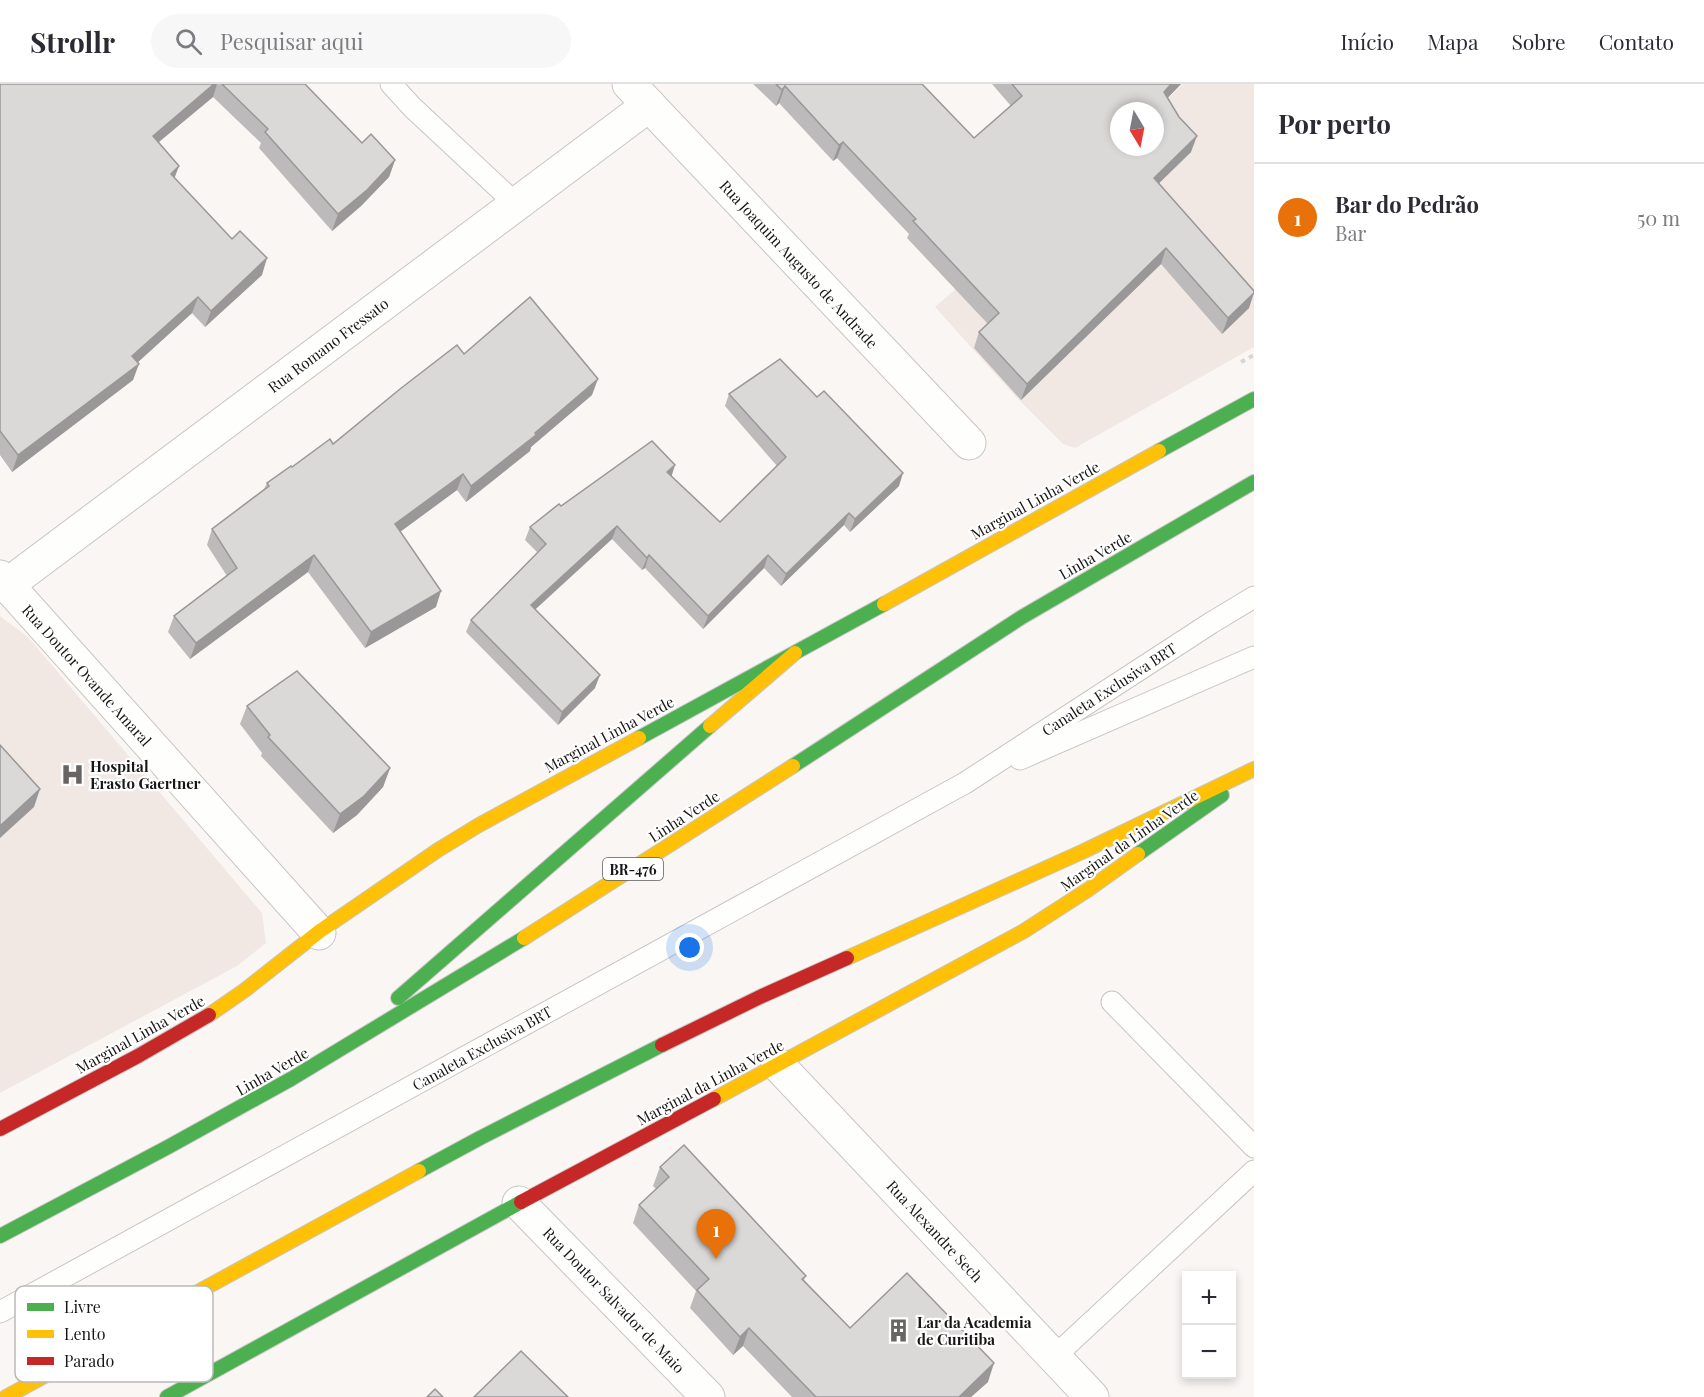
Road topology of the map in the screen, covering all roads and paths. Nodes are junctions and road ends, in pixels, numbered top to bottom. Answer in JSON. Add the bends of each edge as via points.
{"nodes":[{"id":1,"x":391,"y":84,"type":"edge"},
{"id":2,"x":639,"y":95,"type":"edge"},
{"id":3,"x":516,"y":204,"type":"junction"},
{"id":4,"x":1254,"y":399,"type":"edge"},
{"id":5,"x":969,"y":443,"type":"dead end"},
{"id":6,"x":1254,"y":482,"type":"edge"},
{"id":7,"x":2,"y":584,"type":"edge"},
{"id":8,"x":1254,"y":597,"type":"edge"},
{"id":9,"x":795,"y":652,"type":"junction"},
{"id":10,"x":1254,"y":657,"type":"edge"},
{"id":11,"x":1254,"y":770,"type":"edge"},
{"id":12,"x":965,"y":783,"type":"junction"},
{"id":13,"x":318,"y":933,"type":"junction"},
{"id":14,"x":1112,"y":1002,"type":"dead end"},
{"id":15,"x":331,"y":1056,"type":"junction"},
{"id":16,"x":778,"y":1065,"type":"junction"},
{"id":17,"x":0,"y":1130,"type":"edge"},
{"id":18,"x":1254,"y":1147,"type":"edge"},
{"id":19,"x":1254,"y":1171,"type":"edge"},
{"id":20,"x":519,"y":1203,"type":"junction"},
{"id":21,"x":0,"y":1236,"type":"edge"},
{"id":22,"x":47,"y":1286,"type":"edge"},
{"id":23,"x":208,"y":1286,"type":"edge"},
{"id":24,"x":15,"y":1304,"type":"edge"},
{"id":25,"x":0,"y":1312,"type":"edge"},
{"id":26,"x":1054,"y":1357,"type":"junction"},
{"id":27,"x":213,"y":1371,"type":"edge"},
{"id":28,"x":33,"y":1382,"type":"edge"},
{"id":29,"x":193,"y":1382,"type":"edge"},
{"id":30,"x":6,"y":1397,"type":"edge"},
{"id":31,"x":166,"y":1397,"type":"edge"},
{"id":32,"x":708,"y":1397,"type":"edge"},
{"id":33,"x":1092,"y":1397,"type":"edge"}],
"edges":[{"from":1,"to":3,"type":"lane"},
{"from":2,"to":3,"type":"street","name":"Rua Romano Fressato"},
{"from":2,"to":5,"type":"street","name":"Rua Joaquim Augusto de Andrade"},
{"from":3,"to":7,"type":"street","name":"Rua Romano Fressato"},
{"from":4,"to":9,"type":"main road","name":"Marginal Linha Verde"},
{"from":6,"to":15,"type":"main road","name":"Linha Verde","number":"BR-476","via":[[1022,617],[546,924]]},
{"from":7,"to":13,"type":"street","name":"Rua Doutor Ovande Amaral"},
{"from":8,"to":12,"type":"lane","name":"Canaleta Exclusiva BRT"},
{"from":9,"to":13,"type":"main road","name":"Marginal Linha Verde","via":[[479,825]]},
{"from":9,"to":15,"type":"main road"},
{"from":10,"to":12,"type":"lane","name":"Canaleta Exclusiva BRT"},
{"from":11,"to":16,"type":"main road","name":"Marginal da Linha Verde","via":[[1024,931]]},
{"from":11,"to":23,"type":"main road","via":[[1094,847],[773,991],[598,1076]]},
{"from":12,"to":22,"type":"lane","name":"Canaleta Exclusiva BRT"},
{"from":13,"to":17,"type":"main road","name":"Marginal Linha Verde","via":[[238,995],[173,1037]]},
{"from":14,"to":18,"type":"lane"},
{"from":15,"to":21,"type":"main road","name":"Linha Verde","number":"BR-476"},
{"from":16,"to":20,"type":"main road","name":"Marginal da Linha Verde"},
{"from":16,"to":26,"type":"street","name":"Rua Alexandre Sech"},
{"from":19,"to":26,"type":"lane"},
{"from":20,"to":27,"type":"main road","name":"Marginal da Linha Verde"},
{"from":20,"to":32,"type":"street","name":"Rua Doutor Salvador de Maio"},
{"from":24,"to":25,"type":"lane","name":"Canaleta Exclusiva BRT"},
{"from":26,"to":33,"type":"street","name":"Rua Alexandre Sech"},
{"from":28,"to":30,"type":"main road"},
{"from":29,"to":31,"type":"main road","name":"Marginal da Linha Verde"}]}
